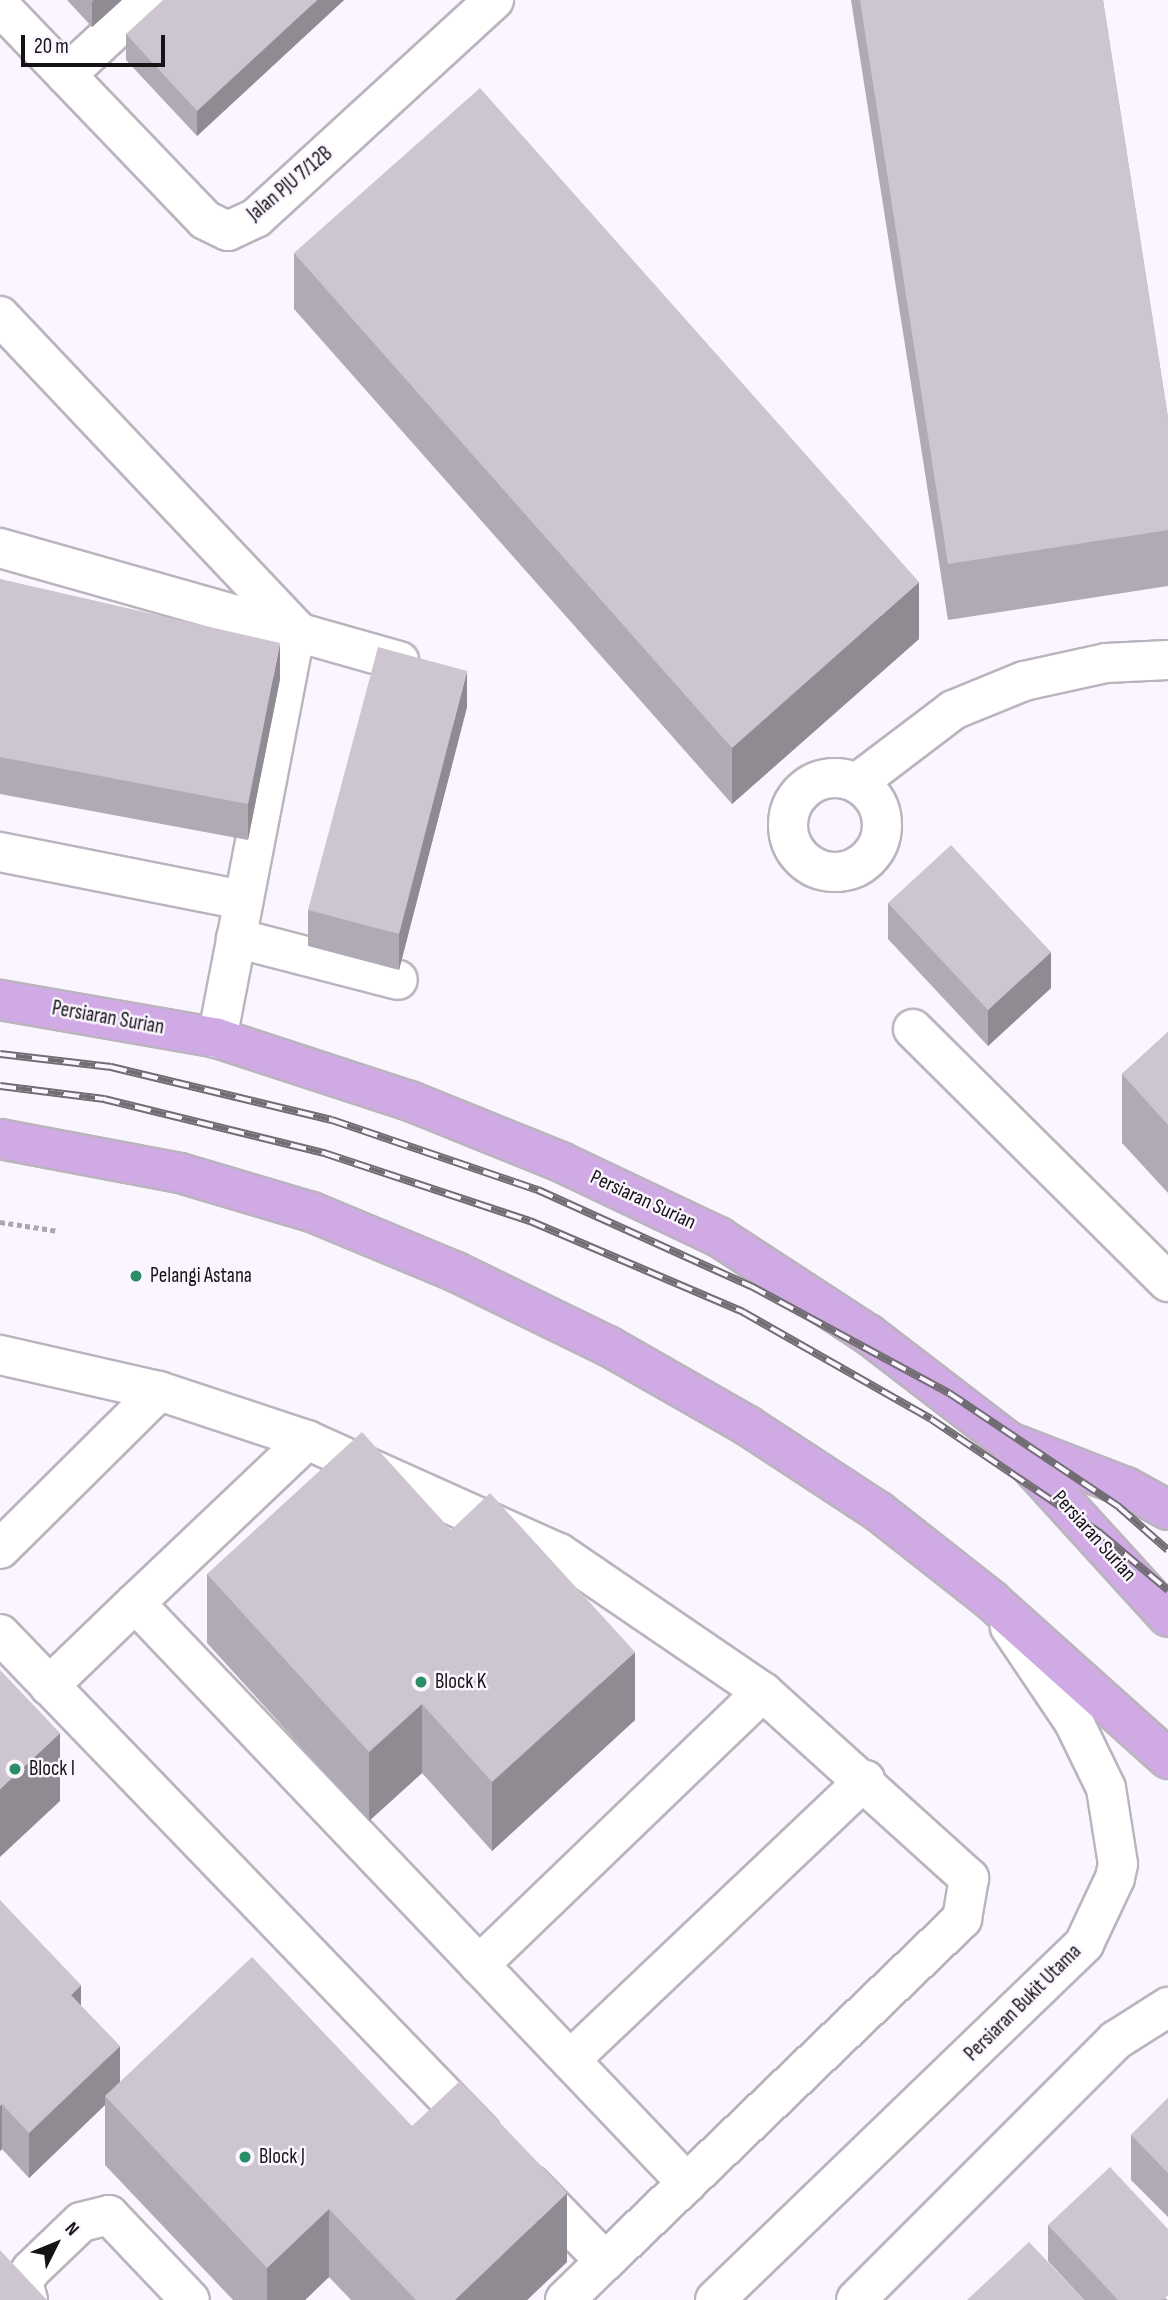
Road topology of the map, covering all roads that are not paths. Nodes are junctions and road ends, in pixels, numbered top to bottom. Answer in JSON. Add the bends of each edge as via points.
{"nodes":[{"id":1,"x":147,"y":0,"type":"edge"},
{"id":2,"x":494,"y":0,"type":"edge"},
{"id":3,"x":0,"y":6,"type":"edge"},
{"id":4,"x":66,"y":75,"type":"junction"},
{"id":5,"x":0,"y":316,"type":"edge"},
{"id":6,"x":0,"y":548,"type":"edge"},
{"id":7,"x":296,"y":629,"type":"junction"},
{"id":8,"x":1168,"y":660,"type":"edge"},
{"id":9,"x":398,"y":661,"type":"edge"},
{"id":10,"x":858,"y":783,"type":"dead end"},
{"id":11,"x":0,"y":852,"type":"edge"},
{"id":12,"x":243,"y":900,"type":"junction"},
{"id":13,"x":236,"y":938,"type":"junction"},
{"id":14,"x":398,"y":980,"type":"dead end"},
{"id":15,"x":0,"y":1000,"type":"edge"},
{"id":16,"x":913,"y":1029,"type":"dead end"},
{"id":17,"x":217,"y":1038,"type":"junction"},
{"id":18,"x":0,"y":1139,"type":"edge"},
{"id":19,"x":1168,"y":1282,"type":"edge"},
{"id":20,"x":7,"y":1363,"type":"edge"},
{"id":21,"x":159,"y":1391,"type":"junction"},
{"id":22,"x":307,"y":1440,"type":"junction"},
{"id":23,"x":1009,"y":1442,"type":"junction"},
{"id":24,"x":1168,"y":1510,"type":"edge"},
{"id":25,"x":0,"y":1549,"type":"edge"},
{"id":26,"x":990,"y":1600,"type":"junction"},
{"id":27,"x":135,"y":1603,"type":"junction"},
{"id":28,"x":1168,"y":1617,"type":"edge"},
{"id":29,"x":0,"y":1634,"type":"edge"},
{"id":30,"x":49,"y":1686,"type":"junction"},
{"id":31,"x":763,"y":1692,"type":"junction"},
{"id":32,"x":1168,"y":1759,"type":"edge"},
{"id":33,"x":865,"y":1780,"type":"junction"},
{"id":34,"x":480,"y":1965,"type":"junction"},
{"id":35,"x":1168,"y":2007,"type":"edge"},
{"id":36,"x":570,"y":2060,"type":"junction"},
{"id":37,"x":687,"y":2182,"type":"junction"},
{"id":38,"x":605,"y":2262,"type":"junction"},
{"id":39,"x":28,"y":2300,"type":"edge"},
{"id":40,"x":190,"y":2300,"type":"edge"},
{"id":41,"x":565,"y":2300,"type":"edge"},
{"id":42,"x":715,"y":2300,"type":"edge"},
{"id":43,"x":856,"y":2300,"type":"edge"}],
"edges":[{"from":1,"to":4,"type":"street"},
{"from":2,"to":4,"type":"street","name":"Jalan PJU 7/12B","via":[[256,218],[228,231],[205,220]]},
{"from":3,"to":4,"type":"street","name":"Jalan PJU 7/12B"},
{"from":5,"to":7,"type":"street"},
{"from":6,"to":7,"type":"street"},
{"from":7,"to":9,"type":"street"},
{"from":7,"to":12,"type":"street"},
{"from":8,"to":10,"type":"street","via":[[1106,663],[1024,681],[953,710]]},
{"from":11,"to":12,"type":"street"},
{"from":12,"to":13,"type":"street"},
{"from":13,"to":14,"type":"street"},
{"from":13,"to":17,"type":"street"},
{"from":15,"to":17,"type":"main road","name":"Persiaran Surian"},
{"from":16,"to":19,"type":"street"},
{"from":17,"to":23,"type":"main road","name":"Persiaran Surian","via":[[422,1106],[561,1162],[719,1237],[868,1334]]},
{"from":18,"to":26,"type":"main road","via":[[180,1172],[312,1212],[456,1272],[608,1346],[748,1426],[878,1510]]},
{"from":20,"to":21,"type":"street"},
{"from":21,"to":22,"type":"street"},
{"from":21,"to":25,"type":"street"},
{"from":22,"to":27,"type":"street"},
{"from":22,"to":31,"type":"street","via":[[559,1553]]},
{"from":23,"to":24,"type":"main road","via":[[1126,1487]]},
{"from":23,"to":28,"type":"main road","name":"Persiaran Surian"},
{"from":26,"to":32,"type":"main road"},
{"from":26,"to":42,"type":"street","name":"Persiaran Bukit Utama","via":[[1074,1722],[1106,1788],[1118,1864],[1115,1878],[1084,1944]]},
{"from":27,"to":30,"type":"street"},
{"from":27,"to":34,"type":"street"},
{"from":29,"to":30,"type":"street"},
{"from":30,"to":38,"type":"street"},
{"from":31,"to":33,"type":"street"},
{"from":31,"to":34,"type":"street"},
{"from":33,"to":36,"type":"street"},
{"from":33,"to":37,"type":"street","via":[[969,1878],[962,1919]]},
{"from":34,"to":36,"type":"street"},
{"from":35,"to":43,"type":"street","via":[[1116,2040]]},
{"from":36,"to":37,"type":"street"},
{"from":37,"to":38,"type":"street"},
{"from":38,"to":41,"type":"street"},
{"from":39,"to":40,"type":"street","via":[[23,2282],[31,2270],[81,2222],[109,2215]]}]}
